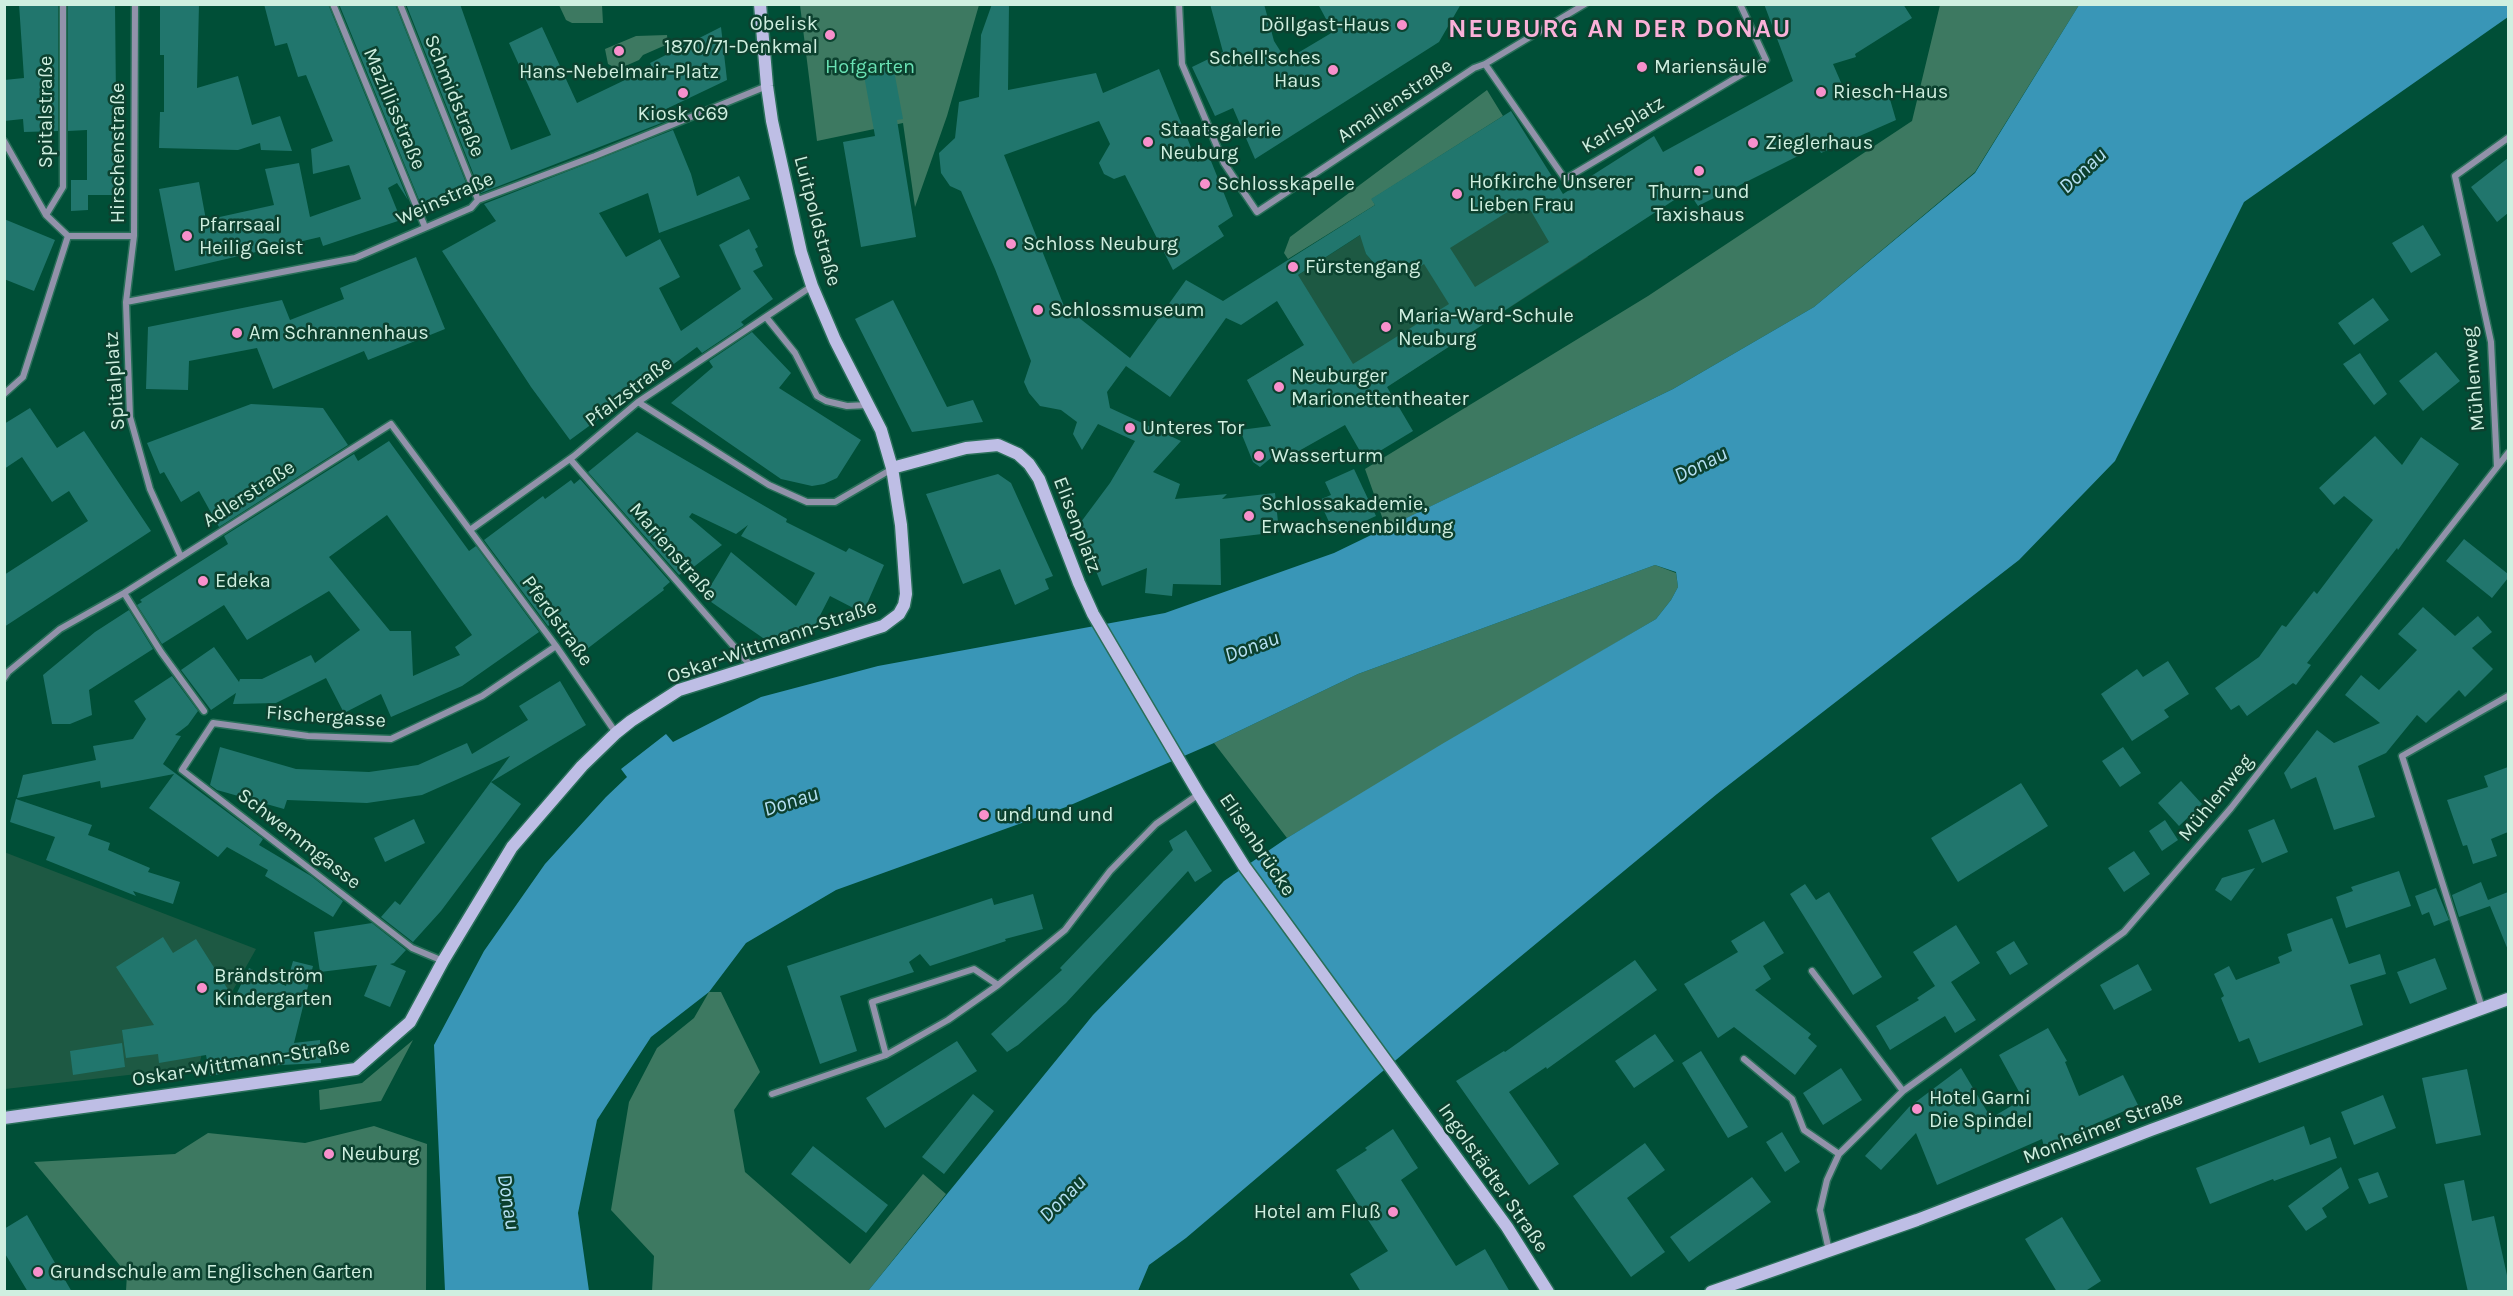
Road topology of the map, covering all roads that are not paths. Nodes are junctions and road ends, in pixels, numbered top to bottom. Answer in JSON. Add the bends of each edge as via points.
{"nodes":[{"id":1,"x":63,"y":4,"type":"edge"},
{"id":2,"x":135,"y":4,"type":"edge"},
{"id":3,"x":333,"y":4,"type":"edge"},
{"id":4,"x":400,"y":4,"type":"edge"},
{"id":5,"x":760,"y":4,"type":"edge"},
{"id":6,"x":1179,"y":4,"type":"edge"},
{"id":7,"x":1585,"y":4,"type":"edge"},
{"id":8,"x":1740,"y":4,"type":"edge"},
{"id":9,"x":1485,"y":64,"type":"junction"},
{"id":10,"x":767,"y":86,"type":"junction"},
{"id":11,"x":2508,"y":138,"type":"edge"},
{"id":12,"x":4,"y":141,"type":"edge"},
{"id":13,"x":478,"y":200,"type":"junction"},
{"id":14,"x":46,"y":215,"type":"junction"},
{"id":15,"x":425,"y":226,"type":"junction"},
{"id":16,"x":68,"y":236,"type":"junction"},
{"id":17,"x":134,"y":236,"type":"junction"},
{"id":18,"x":812,"y":286,"type":"junction"},
{"id":19,"x":126,"y":302,"type":"junction"},
{"id":20,"x":766,"y":318,"type":"junction"},
{"id":21,"x":4,"y":394,"type":"edge"},
{"id":22,"x":638,"y":402,"type":"junction"},
{"id":23,"x":868,"y":405,"type":"junction"},
{"id":24,"x":392,"y":424,"type":"joint"},
{"id":25,"x":2508,"y":453,"type":"edge"},
{"id":26,"x":570,"y":459,"type":"junction"},
{"id":27,"x":2497,"y":467,"type":"junction"},
{"id":28,"x":892,"y":468,"type":"junction"},
{"id":29,"x":470,"y":530,"type":"junction"},
{"id":30,"x":181,"y":557,"type":"junction"},
{"id":31,"x":124,"y":593,"type":"junction"},
{"id":32,"x":1093,"y":614,"type":"joint"},
{"id":33,"x":556,"y":646,"type":"junction"},
{"id":34,"x":751,"y":666,"type":"junction"},
{"id":35,"x":4,"y":678,"type":"edge"},
{"id":36,"x":2508,"y":696,"type":"edge"},
{"id":37,"x":204,"y":711,"type":"dead end"},
{"id":38,"x":213,"y":723,"type":"joint"},
{"id":39,"x":616,"y":733,"type":"junction"},
{"id":40,"x":1199,"y":794,"type":"junction"},
{"id":41,"x":443,"y":961,"type":"junction"},
{"id":42,"x":1812,"y":971,"type":"dead end"},
{"id":43,"x":998,"y":985,"type":"junction"},
{"id":44,"x":2508,"y":999,"type":"edge"},
{"id":45,"x":2482,"y":1008,"type":"junction"},
{"id":46,"x":886,"y":1054,"type":"junction"},
{"id":47,"x":1744,"y":1059,"type":"dead end"},
{"id":48,"x":1405,"y":1088,"type":"joint"},
{"id":49,"x":1903,"y":1090,"type":"junction"},
{"id":50,"x":772,"y":1094,"type":"dead end"},
{"id":51,"x":4,"y":1118,"type":"edge"},
{"id":52,"x":1839,"y":1154,"type":"junction"},
{"id":53,"x":1829,"y":1251,"type":"junction"},
{"id":54,"x":1548,"y":1292,"type":"edge"},
{"id":55,"x":1711,"y":1292,"type":"edge"}],
"edges":[{"from":1,"to":14,"type":"street","name":"Spitalstraße","via":[[63,187]]},
{"from":2,"to":17,"type":"street","name":"Hirschenstraße"},
{"from":3,"to":15,"type":"street","name":"Mazillisstraße"},
{"from":4,"to":13,"type":"street","name":"Schmidstraße"},
{"from":5,"to":10,"type":"main road","name":"Luitpoldstraße"},
{"from":6,"to":9,"type":"street","name":"Amalienstraße","via":[[1182,64],[1224,163],[1257,212]]},
{"from":7,"to":9,"type":"street","name":"Amalienstraße"},
{"from":8,"to":9,"type":"street","name":"Karlsplatz","via":[[1766,60],[1565,179]]},
{"from":10,"to":13,"type":"street","name":"Weinstraße"},
{"from":10,"to":18,"type":"main road","name":"Luitpoldstraße","via":[[786,188]]},
{"from":11,"to":27,"type":"street","name":"Mühlenweg","via":[[2455,176],[2491,342]]},
{"from":12,"to":14,"type":"street"},
{"from":13,"to":15,"type":"street","name":"Weinstraße","via":[[471,208]]},
{"from":14,"to":16,"type":"street"},
{"from":15,"to":19,"type":"street","name":"Weinstraße","via":[[355,258]]},
{"from":16,"to":17,"type":"street"},
{"from":16,"to":21,"type":"street","via":[[23,377]]},
{"from":17,"to":19,"type":"street","name":"Hirschenstraße"},
{"from":18,"to":20,"type":"street","name":"Pfalzstraße"},
{"from":18,"to":23,"type":"main road","name":"Luitpoldstraße"},
{"from":19,"to":30,"type":"street","name":"Spitalplatz","via":[[130,417],[150,489]]},
{"from":20,"to":22,"type":"street","name":"Pfalzstraße"},
{"from":20,"to":23,"type":"street","via":[[795,353],[817,396],[847,406]]},
{"from":22,"to":26,"type":"street","name":"Pfalzstraße"},
{"from":22,"to":28,"type":"street","via":[[769,485],[807,502],[835,502]]},
{"from":23,"to":28,"type":"main road","name":"Luitpoldstraße","via":[[881,430]]},
{"from":24,"to":29,"type":"street","name":"Pferdstraße"},
{"from":24,"to":30,"type":"street","name":"Adlerstraße"},
{"from":25,"to":27,"type":"street","name":"Mühlenweg"},
{"from":26,"to":29,"type":"street","name":"Pfalzstraße"},
{"from":26,"to":34,"type":"street","name":"Marienstraße"},
{"from":27,"to":49,"type":"street","name":"Mühlenweg","via":[[2231,808],[2124,932]]},
{"from":28,"to":32,"type":"main road","name":"Elisenplatz","via":[[966,448],[998,445],[1018,454],[1039,478]]},
{"from":28,"to":34,"type":"main road","name":"Oskar-Wittmann-Straße","via":[[906,594],[899,614],[883,626]]},
{"from":29,"to":33,"type":"street","name":"Pferdstraße"},
{"from":30,"to":31,"type":"street","name":"Adlerstraße"},
{"from":31,"to":35,"type":"street","name":"Adlerstraße","via":[[60,629]]},
{"from":31,"to":37,"type":"street"},
{"from":32,"to":40,"type":"main road","name":"Elisenbrücke"},
{"from":33,"to":38,"type":"street","name":"Fischergasse","via":[[482,696],[392,739],[308,736]]},
{"from":33,"to":39,"type":"street","name":"Pferdstraße"},
{"from":34,"to":39,"type":"main road","name":"Oskar-Wittmann-Straße","via":[[679,690]]},
{"from":36,"to":45,"type":"street","via":[[2402,756]]},
{"from":38,"to":41,"type":"street","name":"Schwemmgasse","via":[[182,770],[412,948]]},
{"from":39,"to":41,"type":"main road","name":"Oskar-Wittmann-Straße","via":[[582,766],[513,847]]},
{"from":40,"to":43,"type":"street","via":[[1156,824],[1110,871],[1065,930]]},
{"from":40,"to":48,"type":"main road","name":"Elisenbrücke","via":[[1244,866]]},
{"from":41,"to":51,"type":"main road","name":"Oskar-Wittmann-Straße","via":[[410,1022],[356,1069]]},
{"from":42,"to":49,"type":"street"},
{"from":43,"to":46,"type":"street","via":[[948,1020]]},
{"from":43,"to":46,"type":"street","via":[[974,969],[872,1002]]},
{"from":44,"to":45,"type":"main road","name":"Monheimer Straße"},
{"from":45,"to":53,"type":"main road","name":"Monheimer Straße"},
{"from":46,"to":50,"type":"street"},
{"from":47,"to":52,"type":"street","via":[[1792,1099],[1804,1130]]},
{"from":48,"to":54,"type":"main road","name":"Ingolstädter Straße"},
{"from":49,"to":52,"type":"street","name":"Mühlenweg"},
{"from":52,"to":53,"type":"street","name":"Mühlenweg","via":[[1827,1180],[1820,1210]]},
{"from":53,"to":55,"type":"main road","name":"Monheimer Straße"}]}
